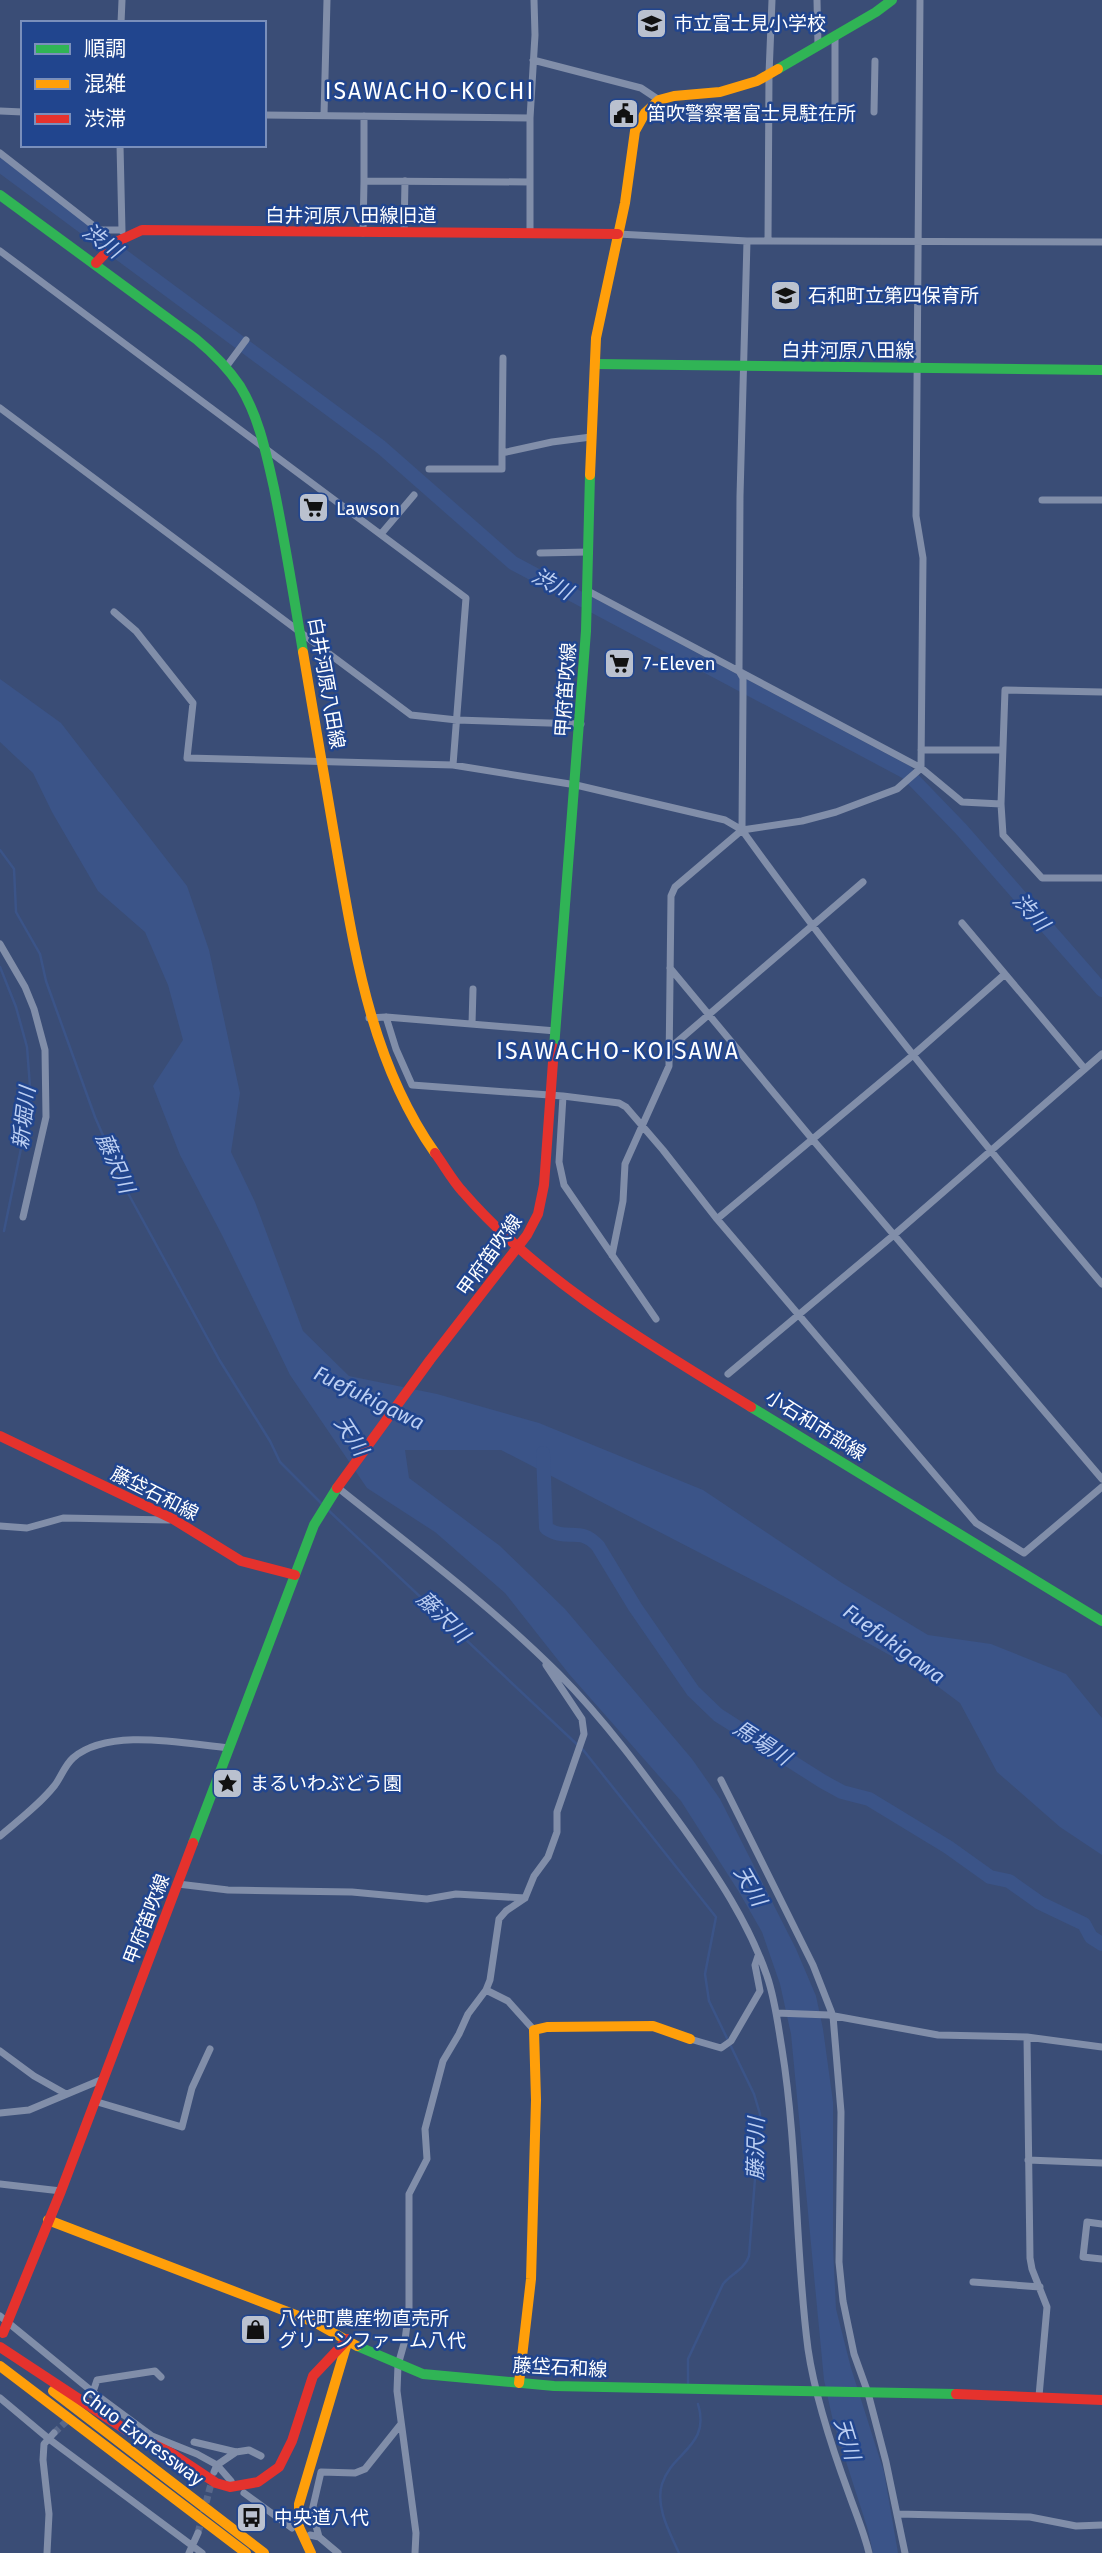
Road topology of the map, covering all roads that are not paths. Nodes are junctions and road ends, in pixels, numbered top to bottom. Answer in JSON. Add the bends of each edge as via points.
{"nodes":[{"id":1,"x":121,"y":0,"type":"edge"},
{"id":2,"x":327,"y":0,"type":"edge"},
{"id":3,"x":534,"y":0,"type":"edge"},
{"id":4,"x":772,"y":0,"type":"edge"},
{"id":5,"x":817,"y":0,"type":"edge"},
{"id":6,"x":892,"y":0,"type":"edge"},
{"id":7,"x":920,"y":0,"type":"edge"},
{"id":8,"x":121,"y":21,"type":"edge"},
{"id":9,"x":835,"y":35,"type":"junction"},
{"id":10,"x":818,"y":45,"type":"junction"},
{"id":11,"x":533,"y":60,"type":"junction"},
{"id":12,"x":875,"y":61,"type":"dead end"},
{"id":13,"x":769,"y":74,"type":"junction"},
{"id":14,"x":659,"y":100,"type":"junction"},
{"id":15,"x":0,"y":111,"type":"edge"},
{"id":16,"x":835,"y":111,"type":"dead end"},
{"id":17,"x":21,"y":112,"type":"edge"},
{"id":18,"x":874,"y":112,"type":"dead end"},
{"id":19,"x":266,"y":115,"type":"edge"},
{"id":20,"x":324,"y":116,"type":"junction"},
{"id":21,"x":364,"y":116,"type":"junction"},
{"id":22,"x":530,"y":118,"type":"junction"},
{"id":23,"x":121,"y":147,"type":"edge"},
{"id":24,"x":0,"y":153,"type":"edge"},
{"id":25,"x":363,"y":181,"type":"junction"},
{"id":26,"x":405,"y":181,"type":"junction"},
{"id":27,"x":530,"y":182,"type":"junction"},
{"id":28,"x":0,"y":195,"type":"edge"},
{"id":29,"x":363,"y":233,"type":"junction"},
{"id":30,"x":404,"y":233,"type":"junction"},
{"id":31,"x":530,"y":234,"type":"junction"},
{"id":32,"x":618,"y":234,"type":"junction"},
{"id":33,"x":122,"y":235,"type":"junction"},
{"id":34,"x":919,"y":240,"type":"junction"},
{"id":35,"x":768,"y":241,"type":"junction"},
{"id":36,"x":747,"y":242,"type":"junction"},
{"id":37,"x":1102,"y":242,"type":"edge"},
{"id":38,"x":0,"y":251,"type":"edge"},
{"id":39,"x":96,"y":263,"type":"junction"},
{"id":40,"x":246,"y":340,"type":"dead end"},
{"id":41,"x":503,"y":358,"type":"dead end"},
{"id":42,"x":595,"y":364,"type":"junction"},
{"id":43,"x":742,"y":366,"type":"junction"},
{"id":44,"x":226,"y":367,"type":"junction"},
{"id":45,"x":916,"y":368,"type":"junction"},
{"id":46,"x":1102,"y":370,"type":"edge"},
{"id":47,"x":0,"y":408,"type":"edge"},
{"id":48,"x":591,"y":437,"type":"junction"},
{"id":49,"x":264,"y":448,"type":"junction"},
{"id":50,"x":502,"y":453,"type":"junction"},
{"id":51,"x":429,"y":469,"type":"dead end"},
{"id":52,"x":414,"y":495,"type":"dead end"},
{"id":53,"x":1042,"y":500,"type":"dead end"},
{"id":54,"x":1102,"y":500,"type":"edge"},
{"id":55,"x":381,"y":534,"type":"junction"},
{"id":56,"x":588,"y":552,"type":"junction"},
{"id":57,"x":540,"y":554,"type":"dead end"},
{"id":58,"x":588,"y":593,"type":"junction"},
{"id":59,"x":114,"y":612,"type":"dead end"},
{"id":60,"x":300,"y":633,"type":"junction"},
{"id":61,"x":741,"y":675,"type":"junction"},
{"id":62,"x":1102,"y":692,"type":"edge"},
{"id":63,"x":457,"y":720,"type":"junction"},
{"id":64,"x":581,"y":724,"type":"junction"},
{"id":65,"x":921,"y":750,"type":"junction"},
{"id":66,"x":1002,"y":750,"type":"junction"},
{"id":67,"x":322,"y":762,"type":"junction"},
{"id":68,"x":453,"y":765,"type":"junction"},
{"id":69,"x":918,"y":770,"type":"junction"},
{"id":70,"x":576,"y":785,"type":"junction"},
{"id":71,"x":1001,"y":804,"type":"junction"},
{"id":72,"x":742,"y":830,"type":"junction"},
{"id":73,"x":1102,"y":878,"type":"edge"},
{"id":74,"x":863,"y":882,"type":"dead end"},
{"id":75,"x":962,"y":923,"type":"dead end"},
{"id":76,"x":811,"y":926,"type":"junction"},
{"id":77,"x":0,"y":944,"type":"edge"},
{"id":78,"x":670,"y":968,"type":"junction"},
{"id":79,"x":1005,"y":974,"type":"junction"},
{"id":80,"x":473,"y":989,"type":"dead end"},
{"id":81,"x":708,"y":1015,"type":"junction"},
{"id":82,"x":386,"y":1017,"type":"junction"},
{"id":83,"x":369,"y":1018,"type":"junction"},
{"id":84,"x":472,"y":1024,"type":"junction"},
{"id":85,"x":556,"y":1031,"type":"junction"},
{"id":86,"x":670,"y":1048,"type":"junction"},
{"id":87,"x":1102,"y":1054,"type":"edge"},
{"id":88,"x":912,"y":1056,"type":"junction"},
{"id":89,"x":1085,"y":1069,"type":"junction"},
{"id":90,"x":551,"y":1096,"type":"junction"},
{"id":91,"x":563,"y":1096,"type":"junction"},
{"id":92,"x":642,"y":1126,"type":"junction"},
{"id":93,"x":813,"y":1140,"type":"junction"},
{"id":94,"x":990,"y":1152,"type":"junction"},
{"id":95,"x":23,"y":1217,"type":"dead end"},
{"id":96,"x":717,"y":1219,"type":"junction"},
{"id":97,"x":895,"y":1234,"type":"junction"},
{"id":98,"x":514,"y":1254,"type":"junction"},
{"id":99,"x":612,"y":1255,"type":"junction"},
{"id":100,"x":1102,"y":1284,"type":"edge"},
{"id":101,"x":798,"y":1315,"type":"junction"},
{"id":102,"x":656,"y":1319,"type":"dead end"},
{"id":103,"x":728,"y":1374,"type":"dead end"},
{"id":104,"x":0,"y":1436,"type":"edge"},
{"id":105,"x":1102,"y":1479,"type":"edge"},
{"id":106,"x":1102,"y":1486,"type":"edge"},
{"id":107,"x":336,"y":1489,"type":"junction"},
{"id":108,"x":173,"y":1519,"type":"junction"},
{"id":109,"x":0,"y":1526,"type":"edge"},
{"id":110,"x":295,"y":1575,"type":"junction"},
{"id":111,"x":1102,"y":1621,"type":"edge"},
{"id":112,"x":543,"y":1659,"type":"junction"},
{"id":113,"x":229,"y":1748,"type":"junction"},
{"id":114,"x":721,"y":1780,"type":"dead end"},
{"id":115,"x":0,"y":1836,"type":"edge"},
{"id":116,"x":178,"y":1884,"type":"junction"},
{"id":117,"x":525,"y":1898,"type":"junction"},
{"id":118,"x":758,"y":1956,"type":"junction"},
{"id":119,"x":486,"y":1990,"type":"junction"},
{"id":120,"x":779,"y":2013,"type":"junction"},
{"id":121,"x":831,"y":2015,"type":"junction"},
{"id":122,"x":534,"y":2030,"type":"junction"},
{"id":123,"x":1027,"y":2037,"type":"junction"},
{"id":124,"x":690,"y":2039,"type":"joint"},
{"id":125,"x":1102,"y":2047,"type":"edge"},
{"id":126,"x":210,"y":2049,"type":"dead end"},
{"id":127,"x":0,"y":2051,"type":"edge"},
{"id":128,"x":103,"y":2079,"type":"junction"},
{"id":129,"x":66,"y":2094,"type":"junction"},
{"id":130,"x":94,"y":2101,"type":"junction"},
{"id":131,"x":0,"y":2113,"type":"edge"},
{"id":132,"x":1028,"y":2160,"type":"junction"},
{"id":133,"x":1102,"y":2163,"type":"edge"},
{"id":134,"x":0,"y":2184,"type":"edge"},
{"id":135,"x":61,"y":2191,"type":"junction"},
{"id":136,"x":48,"y":2220,"type":"junction"},
{"id":137,"x":1102,"y":2224,"type":"edge"},
{"id":138,"x":1102,"y":2259,"type":"edge"},
{"id":139,"x":973,"y":2282,"type":"dead end"},
{"id":140,"x":1040,"y":2287,"type":"junction"},
{"id":141,"x":3,"y":2324,"type":"edge"},
{"id":142,"x":348,"y":2339,"type":"junction"},
{"id":143,"x":0,"y":2348,"type":"edge"},
{"id":144,"x":398,"y":2365,"type":"junction"},
{"id":145,"x":0,"y":2366,"type":"edge"},
{"id":146,"x":161,"y":2377,"type":"dead end"},
{"id":147,"x":519,"y":2382,"type":"junction"},
{"id":148,"x":817,"y":2391,"type":"junction"},
{"id":149,"x":865,"y":2393,"type":"junction"},
{"id":150,"x":93,"y":2394,"type":"junction"},
{"id":151,"x":1039,"y":2396,"type":"junction"},
{"id":152,"x":0,"y":2398,"type":"edge"},
{"id":153,"x":1102,"y":2400,"type":"edge"},
{"id":154,"x":63,"y":2414,"type":"junction"},
{"id":155,"x":401,"y":2424,"type":"junction"},
{"id":156,"x":51,"y":2436,"type":"junction"},
{"id":157,"x":194,"y":2441,"type":"dead end"},
{"id":158,"x":236,"y":2452,"type":"junction"},
{"id":159,"x":261,"y":2456,"type":"dead end"},
{"id":160,"x":216,"y":2469,"type":"junction"},
{"id":161,"x":231,"y":2481,"type":"dead end"},
{"id":162,"x":244,"y":2493,"type":"dead end"},
{"id":163,"x":897,"y":2514,"type":"junction"},
{"id":164,"x":1102,"y":2525,"type":"edge"},
{"id":165,"x":292,"y":2528,"type":"dead end"},
{"id":166,"x":198,"y":2533,"type":"tunnel mouth"},
{"id":167,"x":193,"y":2544,"type":"junction"},
{"id":168,"x":47,"y":2553,"type":"edge"},
{"id":169,"x":189,"y":2553,"type":"edge"},
{"id":170,"x":202,"y":2553,"type":"edge"},
{"id":171,"x":232,"y":2553,"type":"edge"},
{"id":172,"x":246,"y":2553,"type":"edge"},
{"id":173,"x":264,"y":2553,"type":"edge"},
{"id":174,"x":311,"y":2553,"type":"edge"},
{"id":175,"x":338,"y":2553,"type":"edge"},
{"id":176,"x":415,"y":2553,"type":"edge"},
{"id":177,"x":869,"y":2553,"type":"edge"},
{"id":178,"x":905,"y":2553,"type":"edge"}],
"edges":[{"from":1,"to":8,"type":"street"},
{"from":2,"to":20,"type":"street"},
{"from":3,"to":11,"type":"street"},
{"from":4,"to":13,"type":"street"},
{"from":5,"to":10,"type":"street"},
{"from":6,"to":9,"type":"main road"},
{"from":7,"to":34,"type":"street"},
{"from":9,"to":10,"type":"main road"},
{"from":9,"to":16,"type":"street"},
{"from":10,"to":13,"type":"main road"},
{"from":11,"to":14,"type":"street","via":[[640,88]]},
{"from":11,"to":22,"type":"street"},
{"from":12,"to":18,"type":"street"},
{"from":13,"to":14,"type":"main road","via":[[731,89]]},
{"from":13,"to":35,"type":"street"},
{"from":14,"to":32,"type":"main road","name":"甲府笛吹線","via":[[635,131]]},
{"from":15,"to":17,"type":"street"},
{"from":19,"to":20,"type":"street"},
{"from":20,"to":21,"type":"street"},
{"from":21,"to":22,"type":"street"},
{"from":21,"to":25,"type":"street"},
{"from":22,"to":27,"type":"street"},
{"from":23,"to":33,"type":"street"},
{"from":24,"to":33,"type":"street","via":[[99,230]]},
{"from":25,"to":26,"type":"street"},
{"from":25,"to":29,"type":"street"},
{"from":26,"to":27,"type":"street"},
{"from":26,"to":30,"type":"street"},
{"from":27,"to":31,"type":"street"},
{"from":28,"to":39,"type":"main road","name":"白井河原八田線"},
{"from":29,"to":30,"type":"main road","name":"白井河原八田線旧道"},
{"from":29,"to":33,"type":"main road","name":"白井河原八田線旧道","via":[[142,230]]},
{"from":30,"to":31,"type":"main road","name":"白井河原八田線旧道"},
{"from":31,"to":32,"type":"main road","name":"白井河原八田線旧道"},
{"from":32,"to":36,"type":"street"},
{"from":32,"to":42,"type":"main road","name":"甲府笛吹線","via":[[598,317]]},
{"from":33,"to":39,"type":"main road","name":"白井河原八田線旧道"},
{"from":34,"to":35,"type":"street"},
{"from":34,"to":37,"type":"street"},
{"from":34,"to":45,"type":"street"},
{"from":35,"to":36,"type":"street"},
{"from":36,"to":43,"type":"street"},
{"from":38,"to":49,"type":"street"},
{"from":39,"to":44,"type":"main road","name":"白井河原八田線","via":[[208,348]]},
{"from":40,"to":44,"type":"street"},
{"from":41,"to":50,"type":"street"},
{"from":42,"to":43,"type":"main road","name":"白井河原八田線"},
{"from":42,"to":48,"type":"main road","name":"甲府笛吹線"},
{"from":43,"to":45,"type":"main road","name":"白井河原八田線"},
{"from":43,"to":61,"type":"street"},
{"from":44,"to":49,"type":"main road","name":"白井河原八田線","via":[[249,405]]},
{"from":45,"to":46,"type":"main road","name":"白井河原八田線"},
{"from":45,"to":65,"type":"street","via":[[916,516],[923,558],[924,623]]},
{"from":47,"to":60,"type":"street"},
{"from":48,"to":50,"type":"street"},
{"from":48,"to":56,"type":"main road","name":"甲府笛吹線"},
{"from":49,"to":55,"type":"street"},
{"from":49,"to":60,"type":"main road","name":"白井河原八田線"},
{"from":50,"to":51,"type":"street","via":[[502,469]]},
{"from":52,"to":55,"type":"street"},
{"from":53,"to":54,"type":"street"},
{"from":55,"to":63,"type":"street","via":[[466,598]]},
{"from":56,"to":57,"type":"street"},
{"from":56,"to":58,"type":"main road","name":"甲府笛吹線"},
{"from":58,"to":61,"type":"street"},
{"from":58,"to":64,"type":"main road","name":"甲府笛吹線"},
{"from":59,"to":67,"type":"street","via":[[136,631],[193,703],[187,758]]},
{"from":60,"to":63,"type":"street","via":[[411,715]]},
{"from":60,"to":67,"type":"main road","name":"白井河原八田線"},
{"from":61,"to":69,"type":"street"},
{"from":61,"to":72,"type":"street"},
{"from":62,"to":66,"type":"street","via":[[1005,690]]},
{"from":63,"to":64,"type":"street"},
{"from":63,"to":68,"type":"street"},
{"from":64,"to":70,"type":"main road","name":"甲府笛吹線"},
{"from":65,"to":66,"type":"street"},
{"from":65,"to":69,"type":"street"},
{"from":66,"to":71,"type":"street"},
{"from":67,"to":68,"type":"street"},
{"from":67,"to":83,"type":"main road","name":"白井河原八田線"},
{"from":68,"to":70,"type":"street"},
{"from":69,"to":71,"type":"street","via":[[962,802]]},
{"from":69,"to":72,"type":"street","via":[[897,789],[802,821]]},
{"from":70,"to":72,"type":"street","via":[[725,820]]},
{"from":70,"to":85,"type":"main road","name":"甲府笛吹線"},
{"from":71,"to":73,"type":"street","via":[[1003,835],[1042,878]]},
{"from":72,"to":76,"type":"street"},
{"from":72,"to":78,"type":"street","via":[[675,887]]},
{"from":74,"to":76,"type":"street"},
{"from":75,"to":79,"type":"street"},
{"from":76,"to":81,"type":"street"},
{"from":76,"to":88,"type":"street"},
{"from":77,"to":95,"type":"street","via":[[25,987],[45,1050],[46,1117]]},
{"from":78,"to":81,"type":"street"},
{"from":78,"to":86,"type":"street"},
{"from":79,"to":88,"type":"street"},
{"from":79,"to":89,"type":"street"},
{"from":80,"to":84,"type":"street"},
{"from":81,"to":86,"type":"street"},
{"from":81,"to":93,"type":"street"},
{"from":82,"to":83,"type":"street"},
{"from":82,"to":84,"type":"street"},
{"from":82,"to":90,"type":"street","via":[[412,1085]]},
{"from":83,"to":98,"type":"main road","name":"白井河原八田線","via":[[393,1082],[428,1147]]},
{"from":84,"to":85,"type":"street"},
{"from":85,"to":90,"type":"main road","name":"甲府笛吹線"},
{"from":86,"to":92,"type":"street","via":[[669,1066]]},
{"from":87,"to":89,"type":"street"},
{"from":88,"to":93,"type":"street"},
{"from":88,"to":94,"type":"street"},
{"from":89,"to":94,"type":"street"},
{"from":90,"to":91,"type":"street"},
{"from":90,"to":98,"type":"main road","name":"甲府笛吹線","via":[[540,1206]]},
{"from":91,"to":92,"type":"street","via":[[619,1103]]},
{"from":91,"to":99,"type":"street","via":[[559,1162],[564,1185]]},
{"from":92,"to":96,"type":"street"},
{"from":92,"to":99,"type":"street","via":[[625,1164]]},
{"from":93,"to":96,"type":"street"},
{"from":93,"to":97,"type":"street"},
{"from":94,"to":97,"type":"street"},
{"from":94,"to":100,"type":"street"},
{"from":96,"to":101,"type":"street"},
{"from":97,"to":101,"type":"street"},
{"from":97,"to":105,"type":"street"},
{"from":98,"to":107,"type":"main road","name":"甲府笛吹線"},
{"from":98,"to":111,"type":"main road","name":"小石和市部線","via":[[599,1312]]},
{"from":99,"to":102,"type":"street"},
{"from":101,"to":103,"type":"street"},
{"from":101,"to":106,"type":"street","via":[[976,1523],[1024,1553]]},
{"from":104,"to":108,"type":"main road","name":"藤垈石和線"},
{"from":107,"to":110,"type":"main road","name":"甲府笛吹線","via":[[319,1515]]},
{"from":107,"to":112,"type":"street","via":[[500,1619]]},
{"from":108,"to":109,"type":"street","via":[[63,1518],[27,1528]]},
{"from":108,"to":110,"type":"main road","name":"藤垈石和線","via":[[241,1561]]},
{"from":110,"to":113,"type":"main road","name":"甲府笛吹線"},
{"from":112,"to":117,"type":"street","via":[[584,1726],[557,1812],[557,1832]]},
{"from":112,"to":118,"type":"street","via":[[600,1720],[672,1811],[734,1905]]},
{"from":113,"to":115,"type":"street","via":[[139,1740],[90,1747],[71,1759],[54,1786]]},
{"from":113,"to":116,"type":"main road","name":"甲府笛吹線"},
{"from":114,"to":121,"type":"street","via":[[813,1965]]},
{"from":116,"to":117,"type":"street","via":[[427,1899],[456,1894]]},
{"from":116,"to":128,"type":"main road","name":"甲府笛吹線"},
{"from":117,"to":119,"type":"street","via":[[499,1919]]},
{"from":118,"to":120,"type":"street"},
{"from":118,"to":124,"type":"street","via":[[755,1965],[760,1991],[728,2043],[715,2048]]},
{"from":119,"to":122,"type":"street","via":[[508,2001]]},
{"from":119,"to":144,"type":"street","via":[[443,2061],[425,2129],[426,2159],[409,2194],[409,2309]]},
{"from":120,"to":121,"type":"street"},
{"from":120,"to":148,"type":"street","via":[[803,2296]]},
{"from":121,"to":123,"type":"street","via":[[938,2035]]},
{"from":121,"to":149,"type":"street","via":[[841,2112],[839,2263],[843,2301]]},
{"from":122,"to":124,"type":"main road","via":[[653,2026]]},
{"from":122,"to":147,"type":"main road","via":[[531,2279]]},
{"from":123,"to":125,"type":"street"},
{"from":123,"to":132,"type":"street"},
{"from":126,"to":130,"type":"street","via":[[181,2127]]},
{"from":127,"to":129,"type":"street"},
{"from":128,"to":129,"type":"street"},
{"from":128,"to":130,"type":"main road","name":"甲府笛吹線"},
{"from":129,"to":131,"type":"street","via":[[29,2110]]},
{"from":130,"to":135,"type":"main road","name":"甲府笛吹線"},
{"from":132,"to":133,"type":"street"},
{"from":132,"to":140,"type":"street","via":[[1030,2258]]},
{"from":134,"to":135,"type":"street"},
{"from":135,"to":136,"type":"main road","name":"甲府笛吹線"},
{"from":136,"to":141,"type":"main road","name":"甲府笛吹線"},
{"from":136,"to":142,"type":"main road","name":"藤垈石和線","via":[[263,2301]]},
{"from":137,"to":138,"type":"street","via":[[1087,2222],[1083,2257]]},
{"from":139,"to":140,"type":"street"},
{"from":140,"to":151,"type":"street","via":[[1047,2307]]},
{"from":141,"to":150,"type":"street"},
{"from":142,"to":143,"type":"main road","via":[[313,2376],[279,2467],[258,2482],[230,2487],[129,2432]]},
{"from":142,"to":144,"type":"main road","name":"藤垈石和線"},
{"from":142,"to":174,"type":"main road","via":[[299,2504],[299,2527]]},
{"from":143,"to":173,"type":"main road","name":"Chuo Expressway"},
{"from":144,"to":147,"type":"main road","name":"藤垈石和線","via":[[441,2377]]},
{"from":144,"to":155,"type":"street"},
{"from":145,"to":154,"type":"main road","name":"Chuo Expressway"},
{"from":146,"to":150,"type":"street","via":[[155,2371],[143,2371],[97,2380]]},
{"from":147,"to":148,"type":"main road","name":"藤垈石和線"},
{"from":148,"to":149,"type":"main road","name":"藤垈石和線"},
{"from":148,"to":177,"type":"street"},
{"from":149,"to":151,"type":"main road","name":"藤垈石和線"},
{"from":149,"to":163,"type":"street"},
{"from":150,"to":160,"type":"street","via":[[152,2435],[197,2454]]},
{"from":151,"to":153,"type":"main road","name":"藤垈石和線"},
{"from":152,"to":156,"type":"street"},
{"from":154,"to":171,"type":"main road"},
{"from":154,"to":172,"type":"main road","name":"Chuo Expressway"},
{"from":155,"to":175,"type":"street","via":[[365,2469],[321,2472],[312,2511],[314,2536]]},
{"from":155,"to":176,"type":"street"},
{"from":156,"to":167,"type":"street"},
{"from":156,"to":168,"type":"street","via":[[44,2444],[43,2460],[49,2514]]},
{"from":157,"to":158,"type":"street"},
{"from":158,"to":159,"type":"street","via":[[249,2450]]},
{"from":158,"to":160,"type":"street"},
{"from":160,"to":161,"type":"street"},
{"from":162,"to":165,"type":"street"},
{"from":163,"to":164,"type":"street","via":[[1030,2517],[1076,2526]]},
{"from":163,"to":178,"type":"street"},
{"from":166,"to":167,"type":"street"},
{"from":167,"to":169,"type":"street"},
{"from":167,"to":170,"type":"street"}]}
